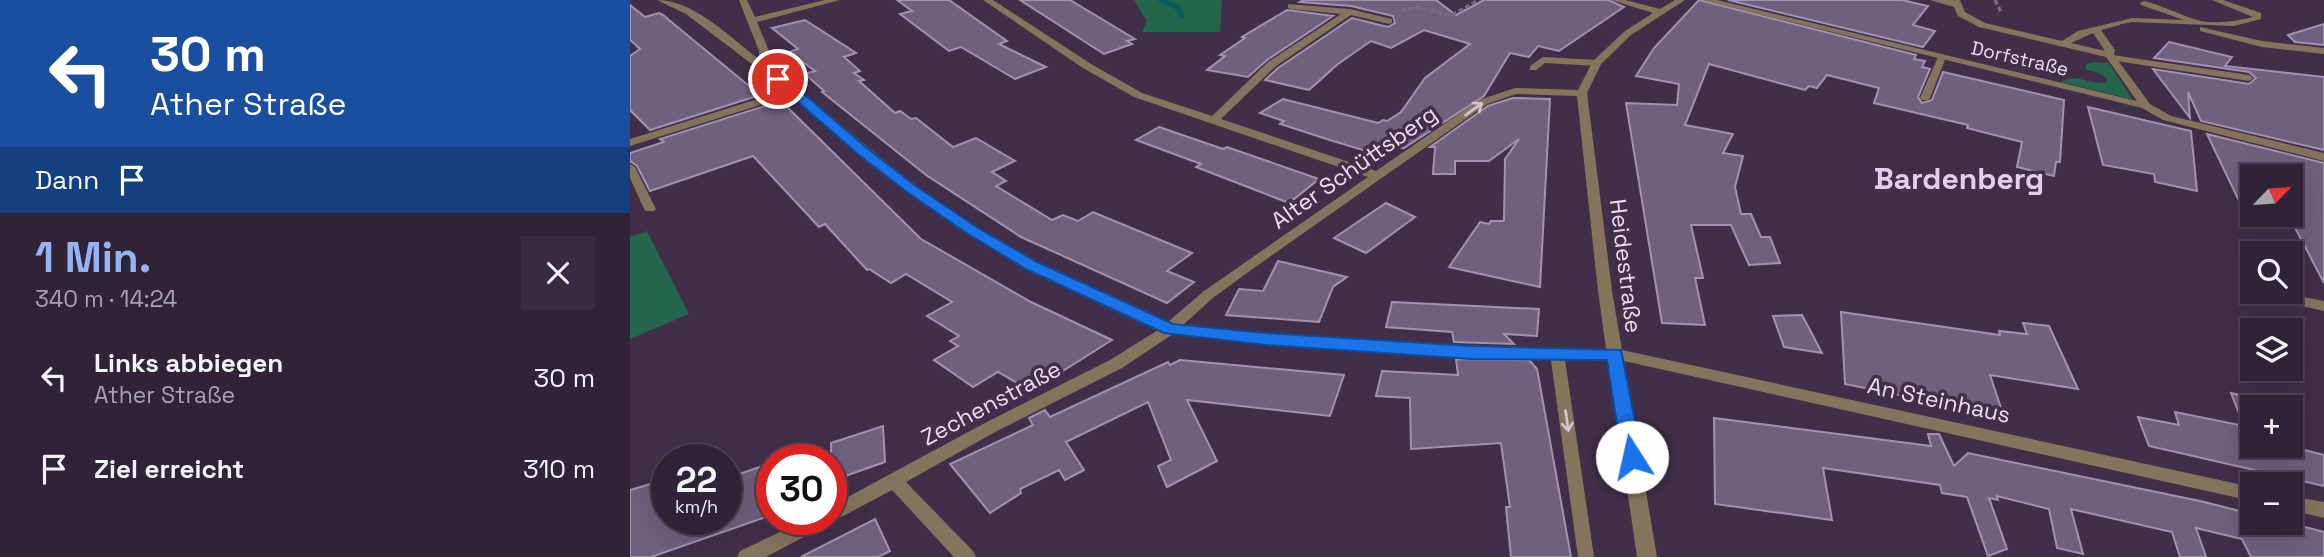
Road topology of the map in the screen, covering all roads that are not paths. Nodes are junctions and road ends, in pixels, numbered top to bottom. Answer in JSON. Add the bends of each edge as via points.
{"nodes":[{"id":1,"x":662,"y":0,"type":"edge"},
{"id":2,"x":743,"y":0,"type":"edge"},
{"id":3,"x":835,"y":0,"type":"edge"},
{"id":4,"x":987,"y":0,"type":"edge"},
{"id":5,"x":1615,"y":0,"type":"edge"},
{"id":6,"x":1681,"y":0,"type":"edge"},
{"id":7,"x":1706,"y":0,"type":"edge"},
{"id":8,"x":1934,"y":0,"type":"edge"},
{"id":9,"x":2216,"y":0,"type":"edge"},
{"id":10,"x":2143,"y":2,"type":"edge"},
{"id":11,"x":1957,"y":3,"type":"edge"},
{"id":12,"x":1291,"y":6,"type":"dead end"},
{"id":13,"x":1350,"y":12,"type":"junction"},
{"id":14,"x":1659,"y":12,"type":"junction"},
{"id":15,"x":751,"y":20,"type":"junction"},
{"id":16,"x":2132,"y":20,"type":"junction"},
{"id":17,"x":1389,"y":21,"type":"dead end"},
{"id":18,"x":2117,"y":23,"type":"joint"},
{"id":19,"x":2183,"y":23,"type":"junction"},
{"id":20,"x":2196,"y":23,"type":"junction"},
{"id":21,"x":2095,"y":29,"type":"junction"},
{"id":22,"x":2066,"y":43,"type":"junction"},
{"id":23,"x":2324,"y":51,"type":"edge"},
{"id":24,"x":1942,"y":57,"type":"junction"},
{"id":25,"x":2111,"y":57,"type":"junction"},
{"id":26,"x":1597,"y":63,"type":"junction"},
{"id":27,"x":763,"y":67,"type":"junction"},
{"id":28,"x":1532,"y":68,"type":"dead end"},
{"id":29,"x":2249,"y":78,"type":"dead end"},
{"id":30,"x":794,"y":91,"type":"junction"},
{"id":31,"x":1582,"y":93,"type":"junction"},
{"id":32,"x":1925,"y":98,"type":"dead end"},
{"id":33,"x":2146,"y":106,"type":"junction"},
{"id":34,"x":1214,"y":120,"type":"junction"},
{"id":35,"x":630,"y":143,"type":"edge"},
{"id":36,"x":2324,"y":157,"type":"edge"},
{"id":37,"x":630,"y":167,"type":"edge"},
{"id":38,"x":1378,"y":176,"type":"junction"},
{"id":39,"x":650,"y":209,"type":"dead end"},
{"id":40,"x":2303,"y":302,"type":"edge"},
{"id":41,"x":2324,"y":306,"type":"edge"},
{"id":42,"x":1170,"y":329,"type":"junction"},
{"id":43,"x":1557,"y":353,"type":"junction"},
{"id":44,"x":1615,"y":354,"type":"junction"},
{"id":45,"x":895,"y":482,"type":"junction"},
{"id":46,"x":2240,"y":491,"type":"edge"},
{"id":47,"x":2303,"y":506,"type":"edge"},
{"id":48,"x":847,"y":507,"type":"edge"},
{"id":49,"x":2324,"y":510,"type":"edge"},
{"id":50,"x":792,"y":535,"type":"edge"},
{"id":51,"x":747,"y":557,"type":"edge"},
{"id":52,"x":966,"y":557,"type":"edge"},
{"id":53,"x":1586,"y":557,"type":"edge"},
{"id":54,"x":1647,"y":557,"type":"edge"}],
"edges":[{"from":1,"to":27,"type":"street","name":"An Steinhaus","via":[[689,12]]},
{"from":2,"to":15,"type":"street"},
{"from":3,"to":15,"type":"street"},
{"from":4,"to":34,"type":"street","via":[[1138,95]]},
{"from":5,"to":14,"type":"street"},
{"from":6,"to":14,"type":"street"},
{"from":7,"to":24,"type":"street","name":"Dorfstraße"},
{"from":8,"to":11,"type":"street"},
{"from":9,"to":20,"type":"lane","via":[[2258,15],[2257,19]]},
{"from":10,"to":16,"type":"lane","via":[[2143,14]]},
{"from":10,"to":20,"type":"lane"},
{"from":11,"to":22,"type":"street","via":[[1961,14],[1982,25]]},
{"from":12,"to":13,"type":"street"},
{"from":13,"to":17,"type":"street"},
{"from":13,"to":34,"type":"street","via":[[1272,64]]},
{"from":14,"to":26,"type":"street"},
{"from":15,"to":27,"type":"street","via":[[764,51]]},
{"from":16,"to":18,"type":"lane"},
{"from":16,"to":19,"type":"lane"},
{"from":18,"to":21,"type":"street"},
{"from":19,"to":20,"type":"lane"},
{"from":19,"to":23,"type":"lane","via":[[2262,44]]},
{"from":21,"to":22,"type":"street"},
{"from":21,"to":25,"type":"street"},
{"from":22,"to":25,"type":"street"},
{"from":24,"to":32,"type":"lane"},
{"from":24,"to":33,"type":"street","name":"Dorfstraße"},
{"from":25,"to":29,"type":"lane"},
{"from":25,"to":33,"type":"street"},
{"from":26,"to":28,"type":"lane","via":[[1543,60]]},
{"from":26,"to":31,"type":"street"},
{"from":27,"to":30,"type":"street","name":"An Steinhaus"},
{"from":30,"to":35,"type":"street"},
{"from":30,"to":42,"type":"street","name":"An Steinhaus","via":[[912,190],[973,231],[1031,265]]},
{"from":38,"to":31,"type":"street","name":"Alter Schüttsberg","one_way":true,"via":[[1483,102],[1515,91]]},
{"from":31,"to":44,"type":"street","name":"Heidestraße"},
{"from":33,"to":36,"type":"street","name":"Dorfstraße","via":[[2167,118]]},
{"from":34,"to":38,"type":"street"},
{"from":37,"to":39,"type":"lane"},
{"from":38,"to":42,"type":"street","name":"Alter Schüttsberg","via":[[1209,293]]},
{"from":40,"to":41,"type":"street"},
{"from":42,"to":43,"type":"street","name":"An Steinhaus","via":[[1384,347]]},
{"from":42,"to":45,"type":"street","name":"Zechenstraße","via":[[1105,370]]},
{"from":43,"to":44,"type":"street","name":"An Steinhaus"},
{"from":43,"to":53,"type":"lane","one_way":true},
{"from":44,"to":46,"type":"street","name":"An Steinhaus"},
{"from":44,"to":54,"type":"street","name":"Heidestraße"},
{"from":45,"to":48,"type":"street","name":"Zechenstraße"},
{"from":45,"to":52,"type":"street"},
{"from":47,"to":49,"type":"street"},
{"from":50,"to":51,"type":"street"}]}
